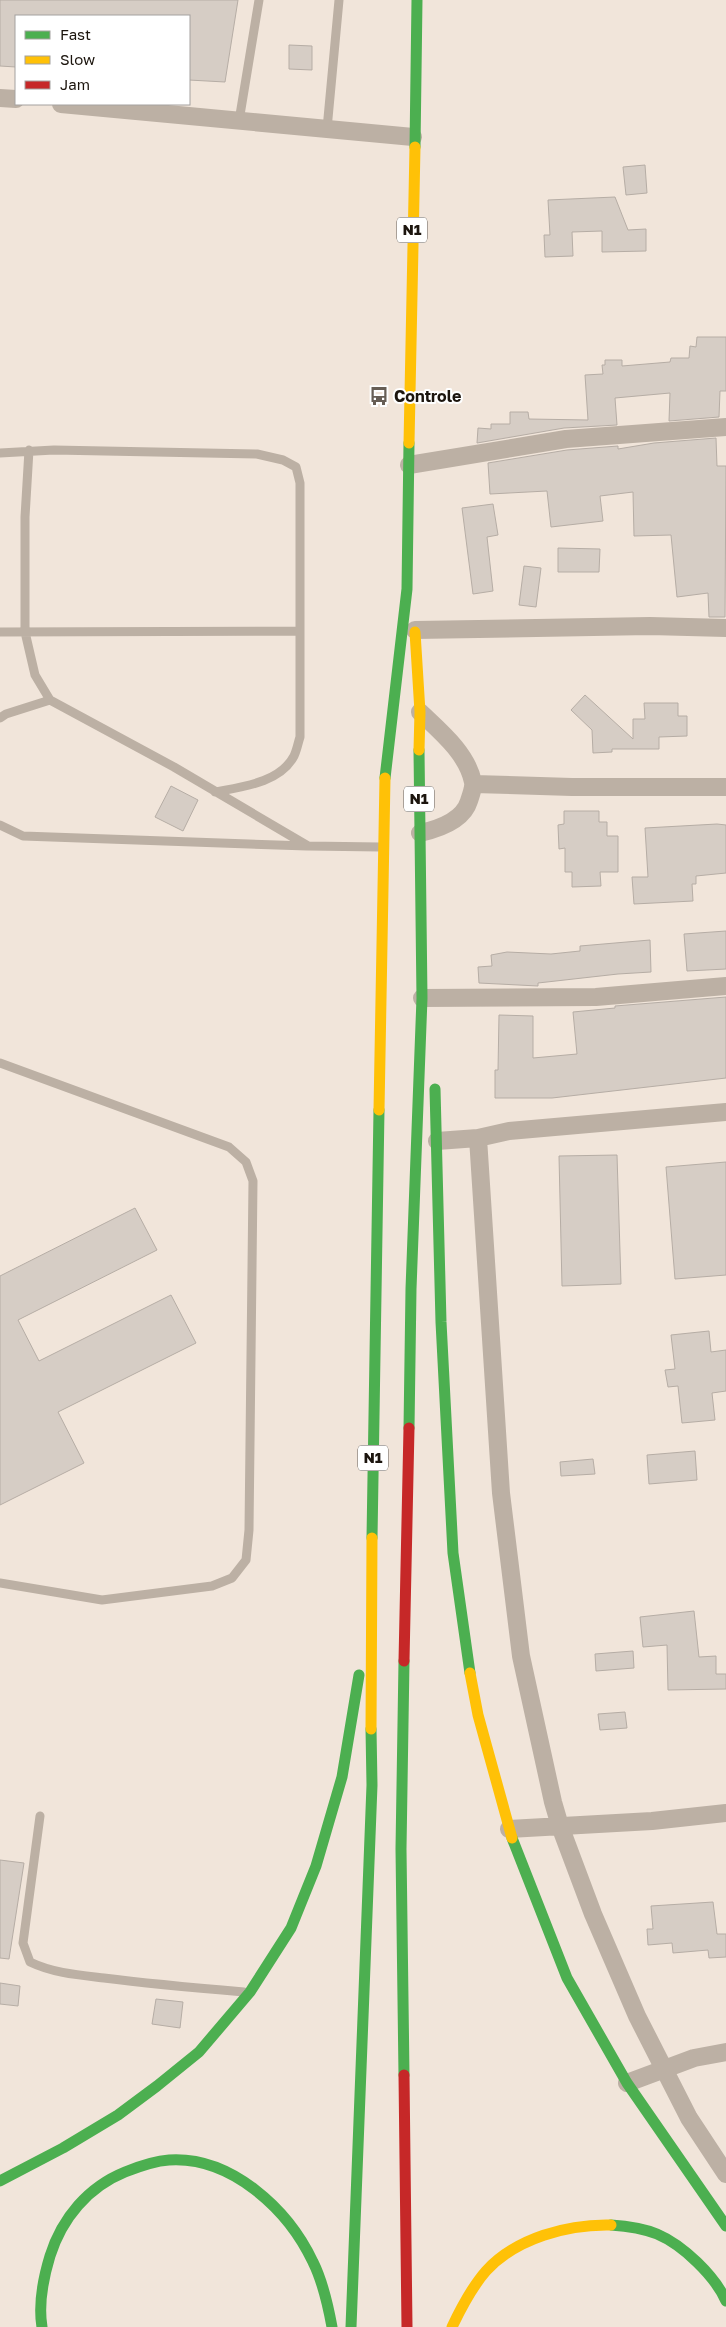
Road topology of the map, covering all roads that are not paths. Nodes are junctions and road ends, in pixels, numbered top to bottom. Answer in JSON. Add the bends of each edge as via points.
{"nodes":[{"id":1,"x":259,"y":0,"type":"edge"},
{"id":2,"x":339,"y":0,"type":"edge"},
{"id":3,"x":417,"y":0,"type":"edge"},
{"id":4,"x":0,"y":98,"type":"edge"},
{"id":5,"x":15,"y":100,"type":"edge"},
{"id":6,"x":73,"y":105,"type":"edge"},
{"id":7,"x":239,"y":120,"type":"junction"},
{"id":8,"x":327,"y":129,"type":"junction"},
{"id":9,"x":413,"y":137,"type":"junction"},
{"id":10,"x":726,"y":427,"type":"edge"},
{"id":11,"x":29,"y":450,"type":"junction"},
{"id":12,"x":0,"y":453,"type":"edge"},
{"id":13,"x":409,"y":466,"type":"junction"},
{"id":14,"x":407,"y":589,"type":"junction"},
{"id":15,"x":726,"y":628,"type":"edge"},
{"id":16,"x":415,"y":630,"type":"junction"},
{"id":17,"x":298,"y":631,"type":"junction"},
{"id":18,"x":0,"y":632,"type":"edge"},
{"id":19,"x":25,"y":632,"type":"junction"},
{"id":20,"x":50,"y":700,"type":"junction"},
{"id":21,"x":420,"y":712,"type":"junction"},
{"id":22,"x":0,"y":718,"type":"edge"},
{"id":23,"x":474,"y":784,"type":"junction"},
{"id":24,"x":726,"y":786,"type":"edge"},
{"id":25,"x":215,"y":792,"type":"junction"},
{"id":26,"x":0,"y":825,"type":"edge"},
{"id":27,"x":420,"y":833,"type":"junction"},
{"id":28,"x":308,"y":846,"type":"junction"},
{"id":29,"x":384,"y":848,"type":"junction"},
{"id":30,"x":726,"y":986,"type":"edge"},
{"id":31,"x":422,"y":1004,"type":"junction"},
{"id":32,"x":432,"y":1051,"type":"dead end"},
{"id":33,"x":0,"y":1063,"type":"edge"},
{"id":34,"x":435,"y":1077,"type":"dead end"},
{"id":35,"x":726,"y":1112,"type":"edge"},
{"id":36,"x":478,"y":1138,"type":"junction"},
{"id":37,"x":437,"y":1141,"type":"junction"},
{"id":38,"x":0,"y":1583,"type":"edge"},
{"id":39,"x":370,"y":1626,"type":"junction"},
{"id":40,"x":726,"y":1813,"type":"edge"},
{"id":41,"x":40,"y":1816,"type":"dead end"},
{"id":42,"x":560,"y":1826,"type":"junction"},
{"id":43,"x":509,"y":1829,"type":"junction"},
{"id":44,"x":250,"y":1992,"type":"junction"},
{"id":45,"x":726,"y":2052,"type":"edge"},
{"id":46,"x":663,"y":2068,"type":"junction"},
{"id":47,"x":626,"y":2083,"type":"junction"},
{"id":48,"x":726,"y":2174,"type":"edge"},
{"id":49,"x":0,"y":2181,"type":"edge"},
{"id":50,"x":726,"y":2226,"type":"edge"},
{"id":51,"x":726,"y":2301,"type":"edge"},
{"id":52,"x":42,"y":2327,"type":"edge"},
{"id":53,"x":332,"y":2327,"type":"edge"},
{"id":54,"x":351,"y":2327,"type":"edge"},
{"id":55,"x":407,"y":2327,"type":"edge"},
{"id":56,"x":452,"y":2327,"type":"edge"}],
"edges":[{"from":1,"to":7,"type":"lane"},
{"from":2,"to":8,"type":"lane"},
{"from":3,"to":9,"type":"highway","number":"N1"},
{"from":4,"to":5,"type":"street"},
{"from":6,"to":7,"type":"street"},
{"from":7,"to":8,"type":"street"},
{"from":8,"to":9,"type":"street"},
{"from":9,"to":13,"type":"highway","number":"N1"},
{"from":10,"to":13,"type":"street","via":[[566,439]]},
{"from":11,"to":12,"type":"lane"},
{"from":11,"to":17,"type":"lane","via":[[257,454],[283,460],[296,467],[300,483]]},
{"from":11,"to":19,"type":"lane"},
{"from":13,"to":14,"type":"highway","number":"N1"},
{"from":14,"to":16,"type":"highway","number":"N1"},
{"from":14,"to":29,"type":"highway","number":"N1","via":[[385,769]]},
{"from":15,"to":16,"type":"street"},
{"from":16,"to":21,"type":"highway","number":"N1"},
{"from":17,"to":19,"type":"lane"},
{"from":17,"to":25,"type":"lane","via":[[300,737],[294,757],[259,784]]},
{"from":18,"to":19,"type":"lane"},
{"from":19,"to":20,"type":"lane","via":[[35,675]]},
{"from":20,"to":22,"type":"lane"},
{"from":20,"to":25,"type":"lane"},
{"from":21,"to":23,"type":"street","via":[[452,743]]},
{"from":21,"to":27,"type":"highway","number":"N1"},
{"from":23,"to":24,"type":"street"},
{"from":23,"to":27,"type":"street","via":[[468,805],[459,816],[438,829]]},
{"from":25,"to":28,"type":"lane"},
{"from":26,"to":28,"type":"lane","via":[[23,836]]},
{"from":27,"to":31,"type":"highway","number":"N1"},
{"from":28,"to":29,"type":"lane"},
{"from":29,"to":39,"type":"highway","number":"N1"},
{"from":30,"to":31,"type":"street","via":[[596,998]]},
{"from":31,"to":32,"type":"highway"},
{"from":31,"to":55,"type":"highway","number":"N1","via":[[411,1299],[401,1849]]},
{"from":33,"to":38,"type":"lane","via":[[229,1147],[246,1162],[253,1181],[246,1560],[232,1578],[212,1586],[102,1600]]},
{"from":34,"to":37,"type":"highway"},
{"from":35,"to":36,"type":"street","via":[[510,1131]]},
{"from":36,"to":37,"type":"street"},
{"from":36,"to":42,"type":"street","via":[[501,1493],[521,1656]]},
{"from":37,"to":43,"type":"highway","via":[[453,1554],[478,1715]]},
{"from":39,"to":44,"type":"highway","via":[[350,1718],[342,1778],[316,1866],[291,1928]]},
{"from":39,"to":54,"type":"highway","number":"N1","via":[[372,1785]]},
{"from":40,"to":42,"type":"street"},
{"from":41,"to":44,"type":"lane","via":[[23,1943],[30,1962],[44,1970]]},
{"from":42,"to":43,"type":"street"},
{"from":42,"to":46,"type":"street","via":[[593,1914]]},
{"from":43,"to":47,"type":"highway","via":[[567,1978]]},
{"from":44,"to":49,"type":"highway","via":[[199,2052],[157,2086],[118,2115]]},
{"from":45,"to":46,"type":"street"},
{"from":46,"to":47,"type":"street"},
{"from":46,"to":48,"type":"street","via":[[689,2118]]},
{"from":47,"to":50,"type":"highway"},
{"from":51,"to":56,"type":"highway","via":[[718,2283],[674,2243],[653,2232],[602,2223],[560,2229],[530,2239],[490,2267],[462,2306]]},
{"from":52,"to":53,"type":"highway","via":[[43,2279],[54,2240],[74,2208],[100,2184],[136,2164],[175,2160],[208,2164],[246,2182],[268,2199],[313,2260]]}]}
